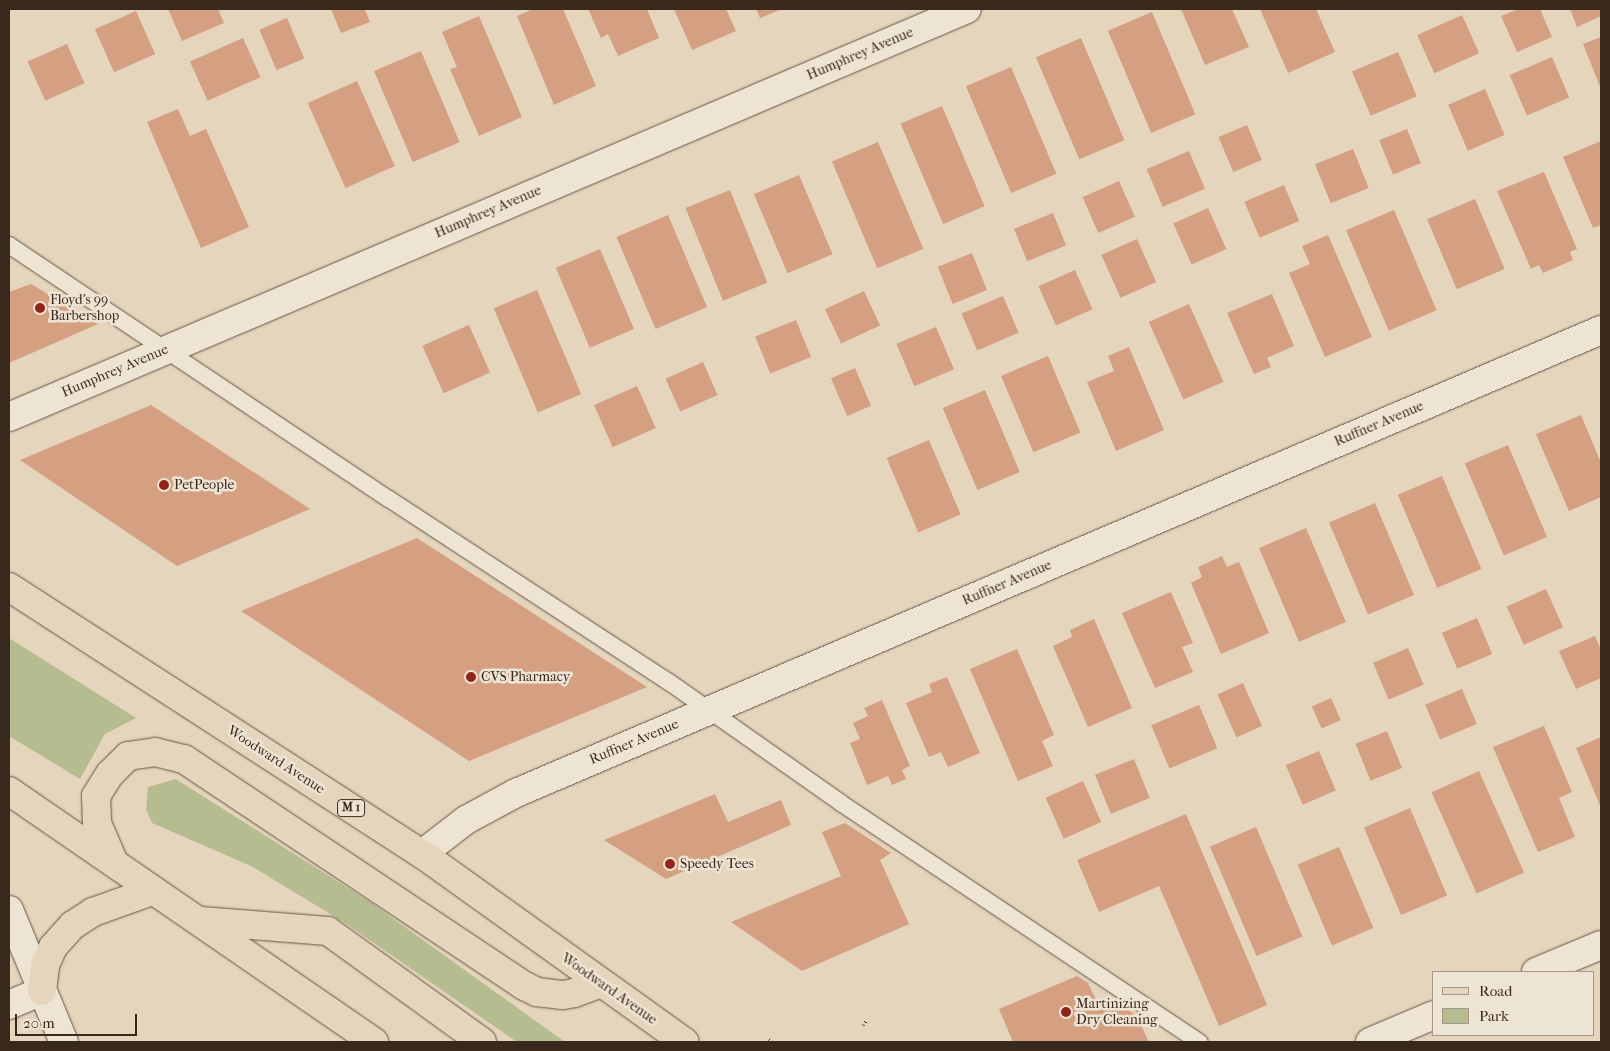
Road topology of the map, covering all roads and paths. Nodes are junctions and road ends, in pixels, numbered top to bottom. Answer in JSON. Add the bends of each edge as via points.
{"nodes":[{"id":1,"x":967,"y":9,"type":"edge"},
{"id":2,"x":9,"y":245,"type":"edge"},
{"id":3,"x":1601,"y":330,"type":"edge"},
{"id":4,"x":166,"y":349,"type":"junction"},
{"id":5,"x":9,"y":416,"type":"edge"},
{"id":6,"x":9,"y":587,"type":"edge"},
{"id":7,"x":708,"y":711,"type":"junction"},
{"id":8,"x":9,"y":791,"type":"edge"},
{"id":9,"x":422,"y":854,"type":"junction"},
{"id":10,"x":114,"y":863,"type":"junction"},
{"id":11,"x":152,"y":891,"type":"junction"},
{"id":12,"x":9,"y":910,"type":"edge"},
{"id":13,"x":200,"y":921,"type":"junction"},
{"id":14,"x":1599,"y":949,"type":"edge"},
{"id":15,"x":1539,"y":971,"type":"edge"},
{"id":16,"x":602,"y":983,"type":"junction"},
{"id":17,"x":42,"y":991,"type":"junction"},
{"id":18,"x":9,"y":1005,"type":"edge"},
{"id":19,"x":1432,"y":1016,"type":"edge"},
{"id":20,"x":867,"y":1019,"type":"dead end"},
{"id":21,"x":863,"y":1025,"type":"dead end"},
{"id":22,"x":364,"y":1039,"type":"edge"},
{"id":23,"x":769,"y":1039,"type":"dead end"},
{"id":24,"x":64,"y":1042,"type":"edge"},
{"id":25,"x":482,"y":1042,"type":"edge"},
{"id":26,"x":685,"y":1042,"type":"edge"},
{"id":27,"x":773,"y":1042,"type":"edge"},
{"id":28,"x":1200,"y":1042,"type":"edge"},
{"id":29,"x":1370,"y":1042,"type":"edge"}],
"edges":[{"from":1,"to":4,"type":"street","name":"Humphrey Avenue"},
{"from":2,"to":4,"type":"lane"},
{"from":3,"to":7,"type":"street","name":"Ruffner Avenue"},
{"from":4,"to":5,"type":"street","name":"Humphrey Avenue"},
{"from":4,"to":7,"type":"lane"},
{"from":6,"to":9,"type":"main road","name":"Woodward Avenue","number":"M 1"},
{"from":7,"to":9,"type":"street","name":"Ruffner Avenue","via":[[516,793],[466,820]]},
{"from":7,"to":28,"type":"lane"},
{"from":8,"to":10,"type":"main road"},
{"from":9,"to":16,"type":"main road","name":"Woodward Avenue","number":"M 1"},
{"from":10,"to":11,"type":"main road"},
{"from":10,"to":16,"type":"main road","via":[[97,823],[96,796],[110,774],[128,756],[155,752],[184,759],[525,986],[537,992],[563,995]]},
{"from":11,"to":13,"type":"main road"},
{"from":11,"to":17,"type":"main road","via":[[93,912],[73,925],[53,948],[44,966]]},
{"from":12,"to":17,"type":"street"},
{"from":13,"to":22,"type":"main road"},
{"from":13,"to":25,"type":"main road","via":[[328,931]]},
{"from":14,"to":15,"type":"street"},
{"from":16,"to":26,"type":"main road","name":"Woodward Avenue","number":"M 1"},
{"from":17,"to":18,"type":"street"},
{"from":17,"to":24,"type":"street"},
{"from":19,"to":29,"type":"street"},
{"from":20,"to":21,"type":"path"},
{"from":23,"to":27,"type":"path"}]}
